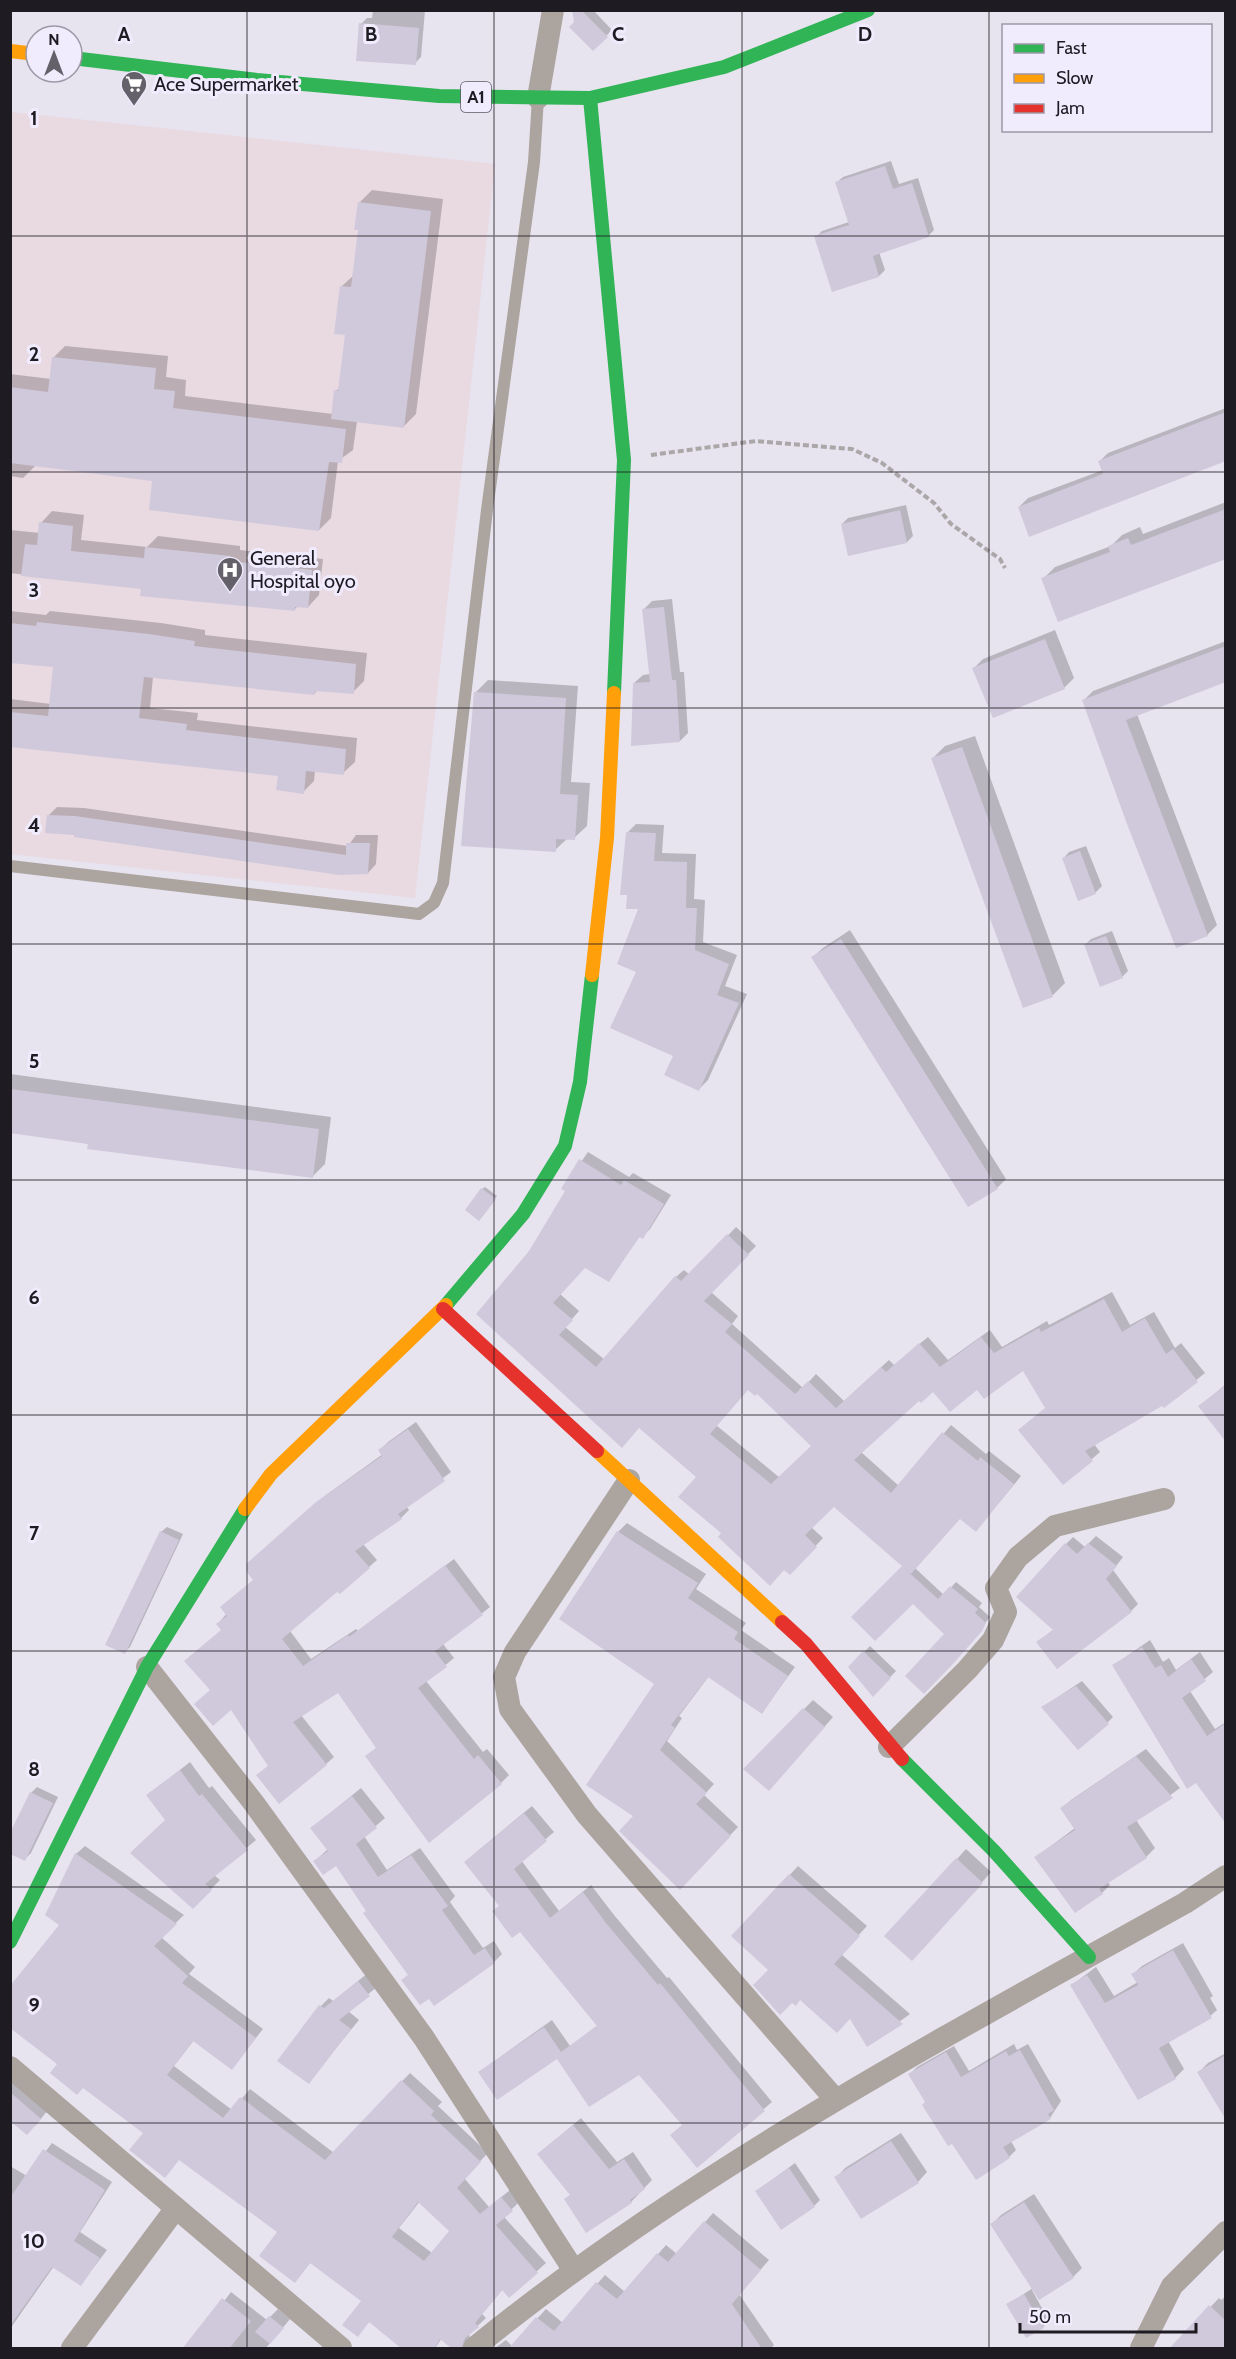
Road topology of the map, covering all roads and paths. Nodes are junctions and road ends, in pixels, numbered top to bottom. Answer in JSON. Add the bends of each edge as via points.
{"nodes":[{"id":1,"x":553,"y":10,"type":"edge"},
{"id":2,"x":868,"y":10,"type":"edge"},
{"id":3,"x":84,"y":59,"type":"edge"},
{"id":4,"x":538,"y":98,"type":"junction"},
{"id":5,"x":590,"y":98,"type":"junction"},
{"id":6,"x":624,"y":460,"type":"junction"},
{"id":7,"x":1005,"y":568,"type":"dead end"},
{"id":8,"x":10,"y":866,"type":"edge"},
{"id":9,"x":443,"y":1309,"type":"junction"},
{"id":10,"x":629,"y":1480,"type":"junction"},
{"id":11,"x":1164,"y":1499,"type":"dead end"},
{"id":12,"x":147,"y":1667,"type":"junction"},
{"id":13,"x":889,"y":1748,"type":"junction"},
{"id":14,"x":1226,"y":1876,"type":"edge"},
{"id":15,"x":10,"y":1942,"type":"edge"},
{"id":16,"x":1089,"y":1957,"type":"junction"},
{"id":17,"x":10,"y":2067,"type":"edge"},
{"id":18,"x":835,"y":2099,"type":"junction"},
{"id":19,"x":176,"y":2208,"type":"junction"},
{"id":20,"x":1226,"y":2232,"type":"edge"},
{"id":21,"x":573,"y":2269,"type":"junction"},
{"id":22,"x":72,"y":2349,"type":"edge"},
{"id":23,"x":340,"y":2349,"type":"edge"},
{"id":24,"x":474,"y":2349,"type":"edge"},
{"id":25,"x":1141,"y":2349,"type":"edge"}],
"edges":[{"from":1,"to":4,"type":"street"},
{"from":2,"to":5,"type":"main road","number":"A1","via":[[724,67]]},
{"from":3,"to":4,"type":"main road","number":"A1","via":[[439,96]]},
{"from":4,"to":5,"type":"main road","number":"A1"},
{"from":4,"to":8,"type":"lane","via":[[534,162],[487,510],[443,884],[434,903],[419,914]]},
{"from":5,"to":6,"type":"main road"},
{"from":6,"to":7,"type":"path","via":[[756,441],[852,449],[882,463],[934,503],[951,524],[1000,559]]},
{"from":6,"to":9,"type":"main road","via":[[607,838],[580,1082],[565,1146],[523,1214]]},
{"from":9,"to":10,"type":"main road"},
{"from":9,"to":12,"type":"main road","via":[[271,1474],[242,1513]]},
{"from":10,"to":13,"type":"main road","via":[[806,1644]]},
{"from":10,"to":18,"type":"street","via":[[515,1652],[504,1677],[510,1709],[587,1815]]},
{"from":11,"to":13,"type":"street","via":[[1054,1526],[1031,1545],[996,1588],[1006,1612],[993,1640]]},
{"from":12,"to":15,"type":"main road"},
{"from":12,"to":21,"type":"street","via":[[253,1802],[424,2038]]},
{"from":13,"to":16,"type":"main road","via":[[994,1851]]},
{"from":14,"to":16,"type":"street"},
{"from":16,"to":18,"type":"street"},
{"from":17,"to":19,"type":"street"},
{"from":18,"to":21,"type":"street"},
{"from":19,"to":22,"type":"street"},
{"from":19,"to":23,"type":"street"},
{"from":20,"to":25,"type":"street","via":[[1172,2286]]},
{"from":21,"to":24,"type":"street"}]}
